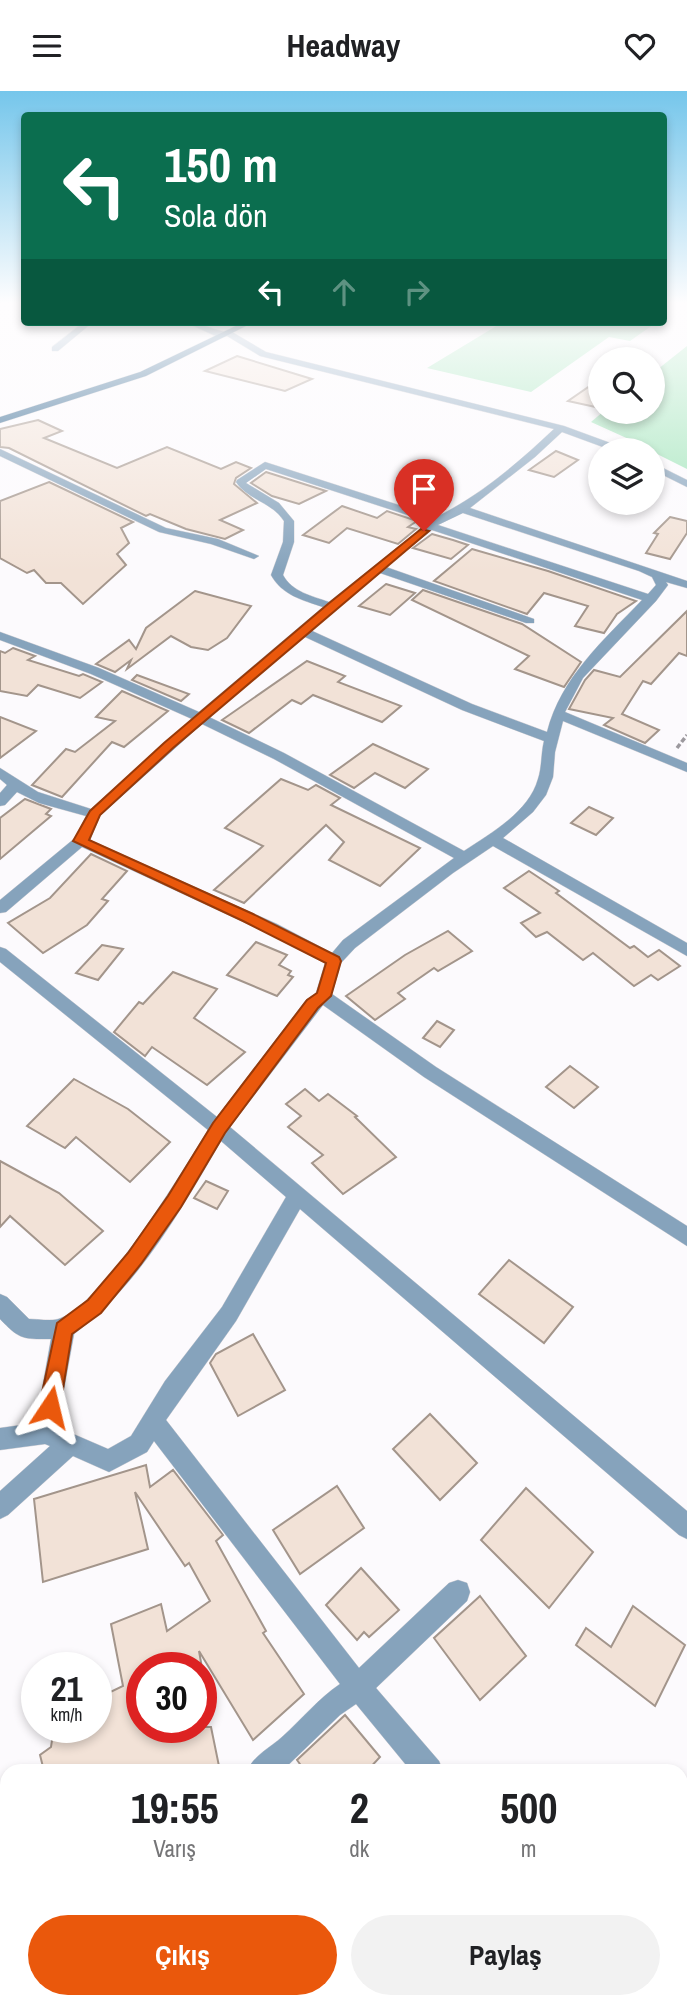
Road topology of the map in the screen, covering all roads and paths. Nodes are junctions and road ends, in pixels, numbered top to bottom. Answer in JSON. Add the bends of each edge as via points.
{"nodes":[{"id":1,"x":87,"y":394,"type":"edge"},
{"id":2,"x":422,"y":394,"type":"edge"},
{"id":3,"x":0,"y":420,"type":"edge"},
{"id":4,"x":561,"y":428,"type":"junction"},
{"id":5,"x":588,"y":438,"type":"edge"},
{"id":6,"x":0,"y":452,"type":"edge"},
{"id":7,"x":665,"y":473,"type":"edge"},
{"id":8,"x":687,"y":484,"type":"edge"},
{"id":9,"x":462,"y":509,"type":"junction"},
{"id":10,"x":433,"y":524,"type":"junction"},
{"id":11,"x":254,"y":556,"type":"dead end"},
{"id":12,"x":380,"y":569,"type":"junction"},
{"id":13,"x":656,"y":575,"type":"junction"},
{"id":14,"x":687,"y":586,"type":"edge"},
{"id":15,"x":652,"y":599,"type":"junction"},
{"id":16,"x":331,"y":606,"type":"junction"},
{"id":17,"x":530,"y":621,"type":"dead end"},
{"id":18,"x":302,"y":631,"type":"junction"},
{"id":19,"x":0,"y":636,"type":"edge"},
{"id":20,"x":558,"y":714,"type":"junction"},
{"id":21,"x":201,"y":718,"type":"junction"},
{"id":22,"x":552,"y":739,"type":"junction"},
{"id":23,"x":687,"y":768,"type":"edge"},
{"id":24,"x":0,"y":772,"type":"edge"},
{"id":25,"x":14,"y":786,"type":"junction"},
{"id":26,"x":0,"y":802,"type":"edge"},
{"id":27,"x":94,"y":814,"type":"junction"},
{"id":28,"x":494,"y":839,"type":"junction"},
{"id":29,"x":80,"y":841,"type":"junction"},
{"id":30,"x":465,"y":858,"type":"junction"},
{"id":31,"x":0,"y":908,"type":"edge"},
{"id":32,"x":687,"y":950,"type":"edge"},
{"id":33,"x":0,"y":953,"type":"edge"},
{"id":34,"x":334,"y":961,"type":"junction"},
{"id":35,"x":323,"y":996,"type":"junction"},
{"id":36,"x":219,"y":1128,"type":"junction"},
{"id":37,"x":297,"y":1196,"type":"junction"},
{"id":38,"x":687,"y":1237,"type":"edge"},
{"id":39,"x":0,"y":1304,"type":"edge"},
{"id":40,"x":64,"y":1329,"type":"junction"},
{"id":41,"x":152,"y":1420,"type":"junction"},
{"id":42,"x":45,"y":1433,"type":"junction"},
{"id":43,"x":0,"y":1439,"type":"edge"},
{"id":44,"x":70,"y":1443,"type":"junction"},
{"id":45,"x":0,"y":1507,"type":"edge"},
{"id":46,"x":687,"y":1527,"type":"edge"},
{"id":47,"x":458,"y":1591,"type":"dead end"},
{"id":48,"x":358,"y":1687,"type":"junction"},
{"id":49,"x":270,"y":1764,"type":"edge"},
{"id":50,"x":423,"y":1764,"type":"edge"}],
"edges":[{"from":1,"to":3,"type":"main road"},
{"from":2,"to":4,"type":"street"},
{"from":4,"to":5,"type":"street"},
{"from":4,"to":9,"type":"street"},
{"from":6,"to":11,"type":"street","via":[[163,530]]},
{"from":7,"to":8,"type":"street"},
{"from":9,"to":10,"type":"street"},
{"from":9,"to":13,"type":"street"},
{"from":10,"to":12,"type":"street"},
{"from":10,"to":15,"type":"street"},
{"from":10,"to":16,"type":"street","via":[[265,465],[248,476],[241,482],[244,488],[284,510],[290,520],[291,540],[279,580],[294,592]]},
{"from":12,"to":16,"type":"street"},
{"from":12,"to":17,"type":"street"},
{"from":13,"to":14,"type":"street"},
{"from":13,"to":15,"type":"street","via":[[663,585]]},
{"from":15,"to":20,"type":"street","via":[[578,676]]},
{"from":16,"to":18,"type":"street"},
{"from":18,"to":21,"type":"street"},
{"from":18,"to":22,"type":"street"},
{"from":19,"to":21,"type":"street"},
{"from":20,"to":22,"type":"street"},
{"from":20,"to":23,"type":"street"},
{"from":21,"to":27,"type":"street"},
{"from":21,"to":30,"type":"street"},
{"from":22,"to":28,"type":"street","via":[[539,795]]},
{"from":24,"to":25,"type":"street"},
{"from":25,"to":26,"type":"street"},
{"from":25,"to":27,"type":"street","via":[[34,797]]},
{"from":27,"to":29,"type":"street"},
{"from":28,"to":30,"type":"street"},
{"from":28,"to":32,"type":"street"},
{"from":29,"to":31,"type":"street"},
{"from":29,"to":34,"type":"street"},
{"from":30,"to":34,"type":"street","via":[[396,907]]},
{"from":33,"to":36,"type":"street"},
{"from":34,"to":35,"type":"street"},
{"from":35,"to":36,"type":"street","via":[[312,1004]]},
{"from":35,"to":38,"type":"street","via":[[430,1072]]},
{"from":36,"to":37,"type":"street"},
{"from":36,"to":40,"type":"street","via":[[175,1202],[134,1258],[94,1306]]},
{"from":37,"to":41,"type":"street","via":[[229,1314]]},
{"from":37,"to":46,"type":"street"},
{"from":39,"to":40,"type":"street","via":[[24,1329]]},
{"from":40,"to":42,"type":"street"},
{"from":41,"to":44,"type":"street","via":[[139,1444],[109,1461]]},
{"from":41,"to":48,"type":"street"},
{"from":42,"to":43,"type":"street"},
{"from":42,"to":44,"type":"street"},
{"from":44,"to":45,"type":"street"},
{"from":47,"to":48,"type":"street"},
{"from":48,"to":49,"type":"street"},
{"from":48,"to":50,"type":"street"}]}
